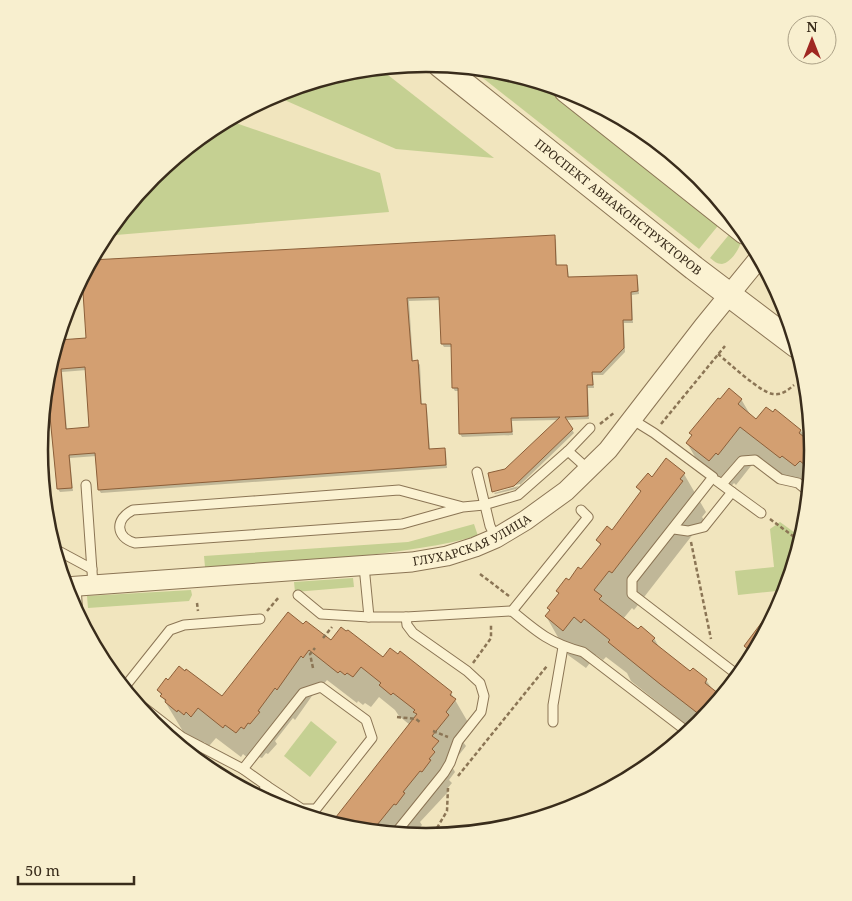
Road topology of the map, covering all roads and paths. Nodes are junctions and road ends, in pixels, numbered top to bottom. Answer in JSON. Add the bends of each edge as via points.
{"nodes":[{"id":1,"x":450,"y":73,"type":"edge"},
{"id":2,"x":592,"y":110,"type":"edge"},
{"id":3,"x":720,"y":212,"type":"edge"},
{"id":4,"x":755,"y":264,"type":"edge"},
{"id":5,"x":730,"y":294,"type":"junction"},
{"id":6,"x":787,"y":338,"type":"edge"},
{"id":7,"x":725,"y":346,"type":"dead end"},
{"id":8,"x":718,"y":354,"type":"junction"},
{"id":9,"x":794,"y":385,"type":"dead end"},
{"id":10,"x":626,"y":414,"type":"junction"},
{"id":11,"x":590,"y":428,"type":"joint"},
{"id":12,"x":654,"y":433,"type":"junction"},
{"id":13,"x":568,"y":451,"type":"junction"},
{"id":14,"x":589,"y":471,"type":"junction"},
{"id":15,"x":476,"y":472,"type":"dead end"},
{"id":16,"x":713,"y":477,"type":"junction"},
{"id":17,"x":722,"y":484,"type":"junction"},
{"id":18,"x":86,"y":485,"type":"dead end"},
{"id":19,"x":803,"y":487,"type":"edge"},
{"id":20,"x":732,"y":492,"type":"junction"},
{"id":21,"x":484,"y":505,"type":"junction"},
{"id":22,"x":463,"y":507,"type":"junction"},
{"id":23,"x":581,"y":510,"type":"dead end"},
{"id":24,"x":761,"y":513,"type":"joint"},
{"id":25,"x":674,"y":529,"type":"junction"},
{"id":26,"x":688,"y":531,"type":"junction"},
{"id":27,"x":794,"y":537,"type":"edge"},
{"id":28,"x":496,"y":538,"type":"junction"},
{"id":29,"x":65,"y":562,"type":"edge"},
{"id":30,"x":364,"y":566,"type":"junction"},
{"id":31,"x":480,"y":574,"type":"dead end"},
{"id":32,"x":81,"y":582,"type":"edge"},
{"id":33,"x":298,"y":595,"type":"dead end"},
{"id":34,"x":279,"y":597,"type":"dead end"},
{"id":35,"x":79,"y":602,"type":"edge"},
{"id":36,"x":519,"y":604,"type":"junction"},
{"id":37,"x":512,"y":611,"type":"junction"},
{"id":38,"x":491,"y":612,"type":"junction"},
{"id":39,"x":369,"y":617,"type":"junction"},
{"id":40,"x":406,"y":617,"type":"junction"},
{"id":41,"x":260,"y":619,"type":"joint"},
{"id":42,"x":563,"y":647,"type":"junction"},
{"id":43,"x":315,"y":648,"type":"dead end"},
{"id":44,"x":715,"y":658,"type":"junction"},
{"id":45,"x":313,"y":668,"type":"dead end"},
{"id":46,"x":467,"y":671,"type":"junction"},
{"id":47,"x":733,"y":671,"type":"edge"},
{"id":48,"x":128,"y":683,"type":"edge"},
{"id":49,"x":397,"y":717,"type":"dead end"},
{"id":50,"x":161,"y":720,"type":"edge"},
{"id":51,"x":420,"y":722,"type":"dead end"},
{"id":52,"x":553,"y":722,"type":"dead end"},
{"id":53,"x":683,"y":728,"type":"edge"},
{"id":54,"x":243,"y":769,"type":"junction"},
{"id":55,"x":267,"y":786,"type":"junction"},
{"id":56,"x":263,"y":792,"type":"edge"},
{"id":57,"x":299,"y":807,"type":"edge"},
{"id":58,"x":304,"y":809,"type":"edge"},
{"id":59,"x":400,"y":828,"type":"edge"},
{"id":60,"x":437,"y":829,"type":"edge"}],
"edges":[{"from":1,"to":5,"type":"street","name":"ПРОСПЕКТ АВИАКОНСТРУКТОРОВ"},
{"from":2,"to":3,"type":"street"},
{"from":4,"to":5,"type":"street","name":"ГЛУХАРСКАЯ УЛИЦА"},
{"from":5,"to":6,"type":"street","name":"ПРОСПЕКТ АВИАКОНСТРУКТОРОВ"},
{"from":5,"to":10,"type":"street","name":"ГЛУХАРСКАЯ УЛИЦА"},
{"from":7,"to":8,"type":"path"},
{"from":8,"to":9,"type":"path","via":[[771,394],[783,394]]},
{"from":8,"to":12,"type":"path"},
{"from":10,"to":11,"type":"path"},
{"from":10,"to":12,"type":"lane"},
{"from":10,"to":14,"type":"street","name":"ГЛУХАРСКАЯ УЛИЦА","via":[[608,450]]},
{"from":11,"to":13,"type":"lane"},
{"from":12,"to":16,"type":"lane"},
{"from":13,"to":14,"type":"lane"},
{"from":13,"to":21,"type":"lane","via":[[518,495]]},
{"from":14,"to":28,"type":"street","name":"ГЛУХАРСКАЯ УЛИЦА","via":[[526,520]]},
{"from":15,"to":21,"type":"lane"},
{"from":16,"to":17,"type":"lane"},
{"from":16,"to":25,"type":"lane"},
{"from":17,"to":19,"type":"lane","via":[[742,461],[755,460],[780,479]]},
{"from":17,"to":20,"type":"lane"},
{"from":18,"to":32,"type":"lane"},
{"from":20,"to":24,"type":"lane"},
{"from":20,"to":26,"type":"lane","via":[[704,527]]},
{"from":21,"to":22,"type":"lane"},
{"from":21,"to":28,"type":"lane"},
{"from":22,"to":22,"type":"lane","via":[[402,524],[135,543],[126,540],[120,532],[124,514],[133,510],[399,490]]},
{"from":23,"to":36,"type":"lane","via":[[588,517]]},
{"from":24,"to":27,"type":"path"},
{"from":25,"to":26,"type":"lane"},
{"from":25,"to":44,"type":"lane","via":[[632,580],[632,594]]},
{"from":26,"to":44,"type":"path"},
{"from":28,"to":30,"type":"street","name":"ГЛУХАРСКАЯ УЛИЦА","via":[[447,556]]},
{"from":29,"to":32,"type":"lane"},
{"from":30,"to":32,"type":"street","name":"ГЛУХАРСКАЯ УЛИЦА"},
{"from":30,"to":39,"type":"lane"},
{"from":31,"to":36,"type":"path"},
{"from":32,"to":35,"type":"lane"},
{"from":33,"to":39,"type":"lane","via":[[321,614]]},
{"from":34,"to":41,"type":"path"},
{"from":36,"to":37,"type":"lane"},
{"from":37,"to":38,"type":"lane"},
{"from":37,"to":42,"type":"lane","via":[[543,637]]},
{"from":38,"to":40,"type":"lane"},
{"from":38,"to":46,"type":"path","via":[[491,638]]},
{"from":39,"to":40,"type":"lane"},
{"from":40,"to":46,"type":"lane","via":[[413,633]]},
{"from":41,"to":48,"type":"lane","via":[[184,625],[170,630]]},
{"from":42,"to":52,"type":"lane"},
{"from":42,"to":53,"type":"lane","via":[[583,652]]},
{"from":42,"to":60,"type":"path","via":[[447,789],[447,811]]},
{"from":43,"to":45,"type":"path","via":[[310,654]]},
{"from":44,"to":47,"type":"lane"},
{"from":46,"to":59,"type":"lane","via":[[480,683],[484,696],[480,712],[458,741],[444,773]]},
{"from":49,"to":51,"type":"path"},
{"from":50,"to":54,"type":"lane","via":[[182,737]]},
{"from":54,"to":55,"type":"lane"},
{"from":54,"to":58,"type":"lane","via":[[303,693],[321,687],[366,720],[372,738],[316,809]]},
{"from":55,"to":56,"type":"lane"},
{"from":55,"to":57,"type":"lane"}]}
